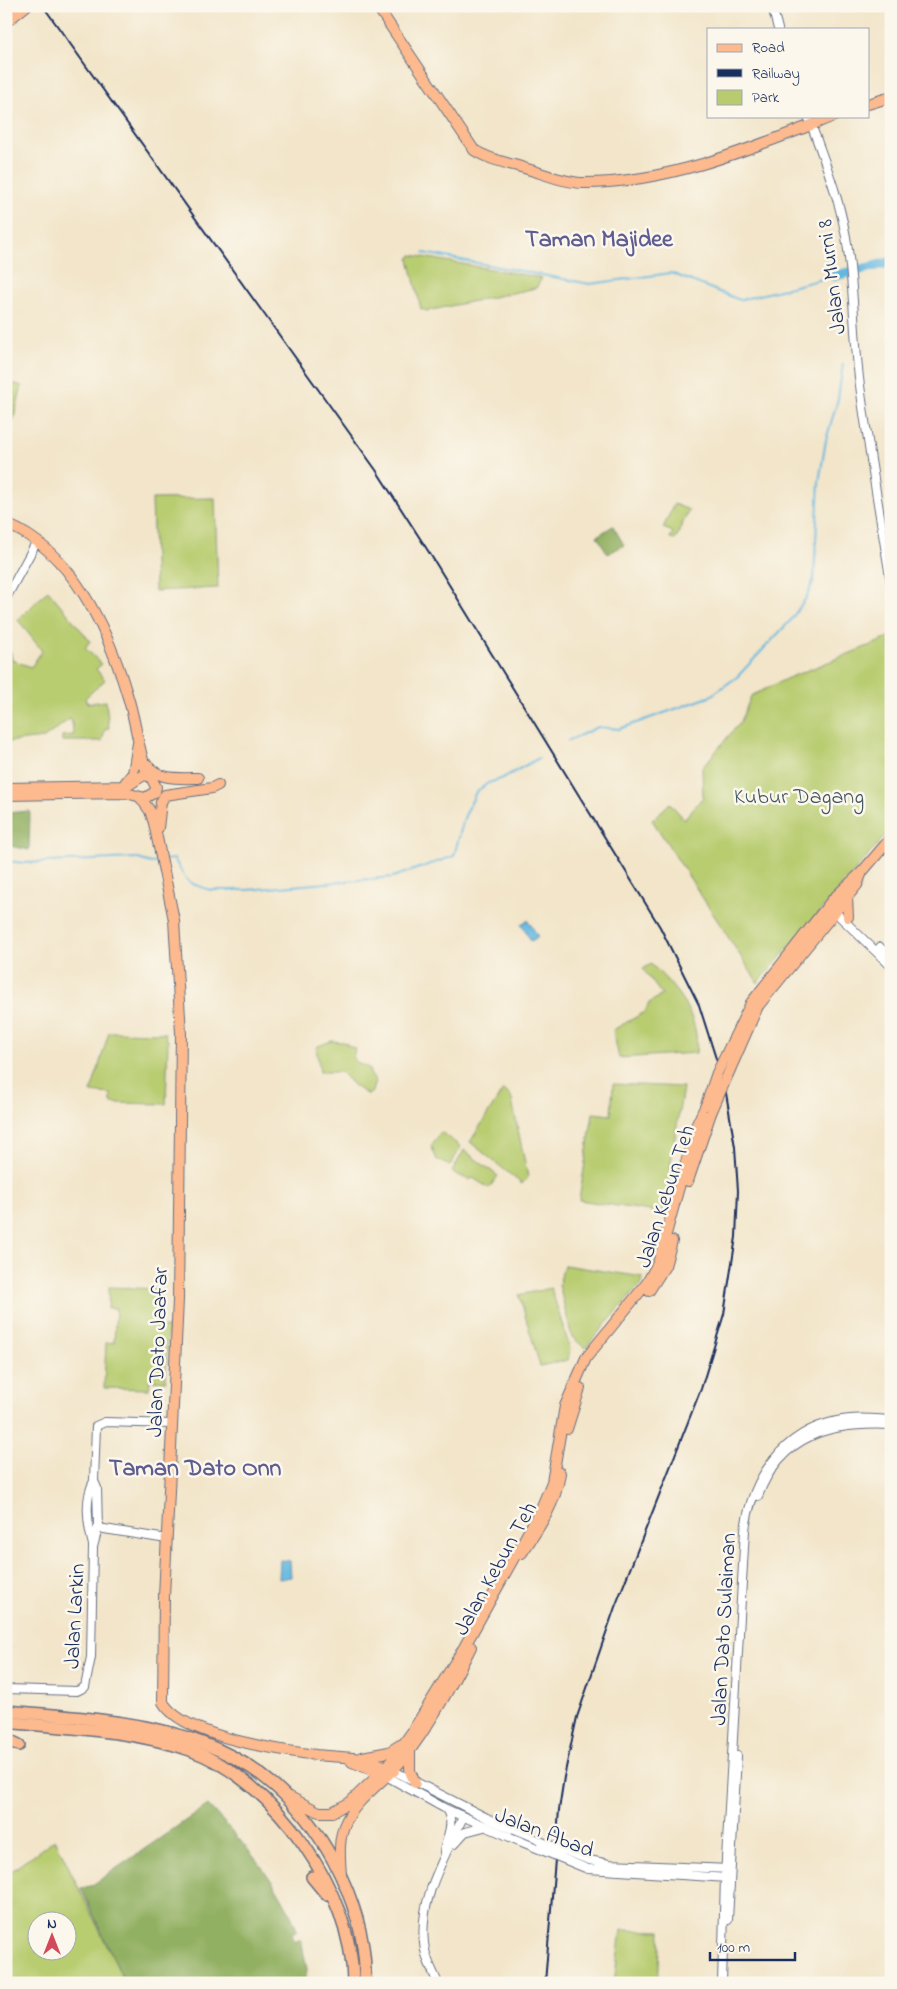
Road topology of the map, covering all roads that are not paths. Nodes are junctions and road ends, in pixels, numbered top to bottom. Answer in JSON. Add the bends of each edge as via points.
{"nodes":[{"id":1,"x":10,"y":6,"type":"edge"},
{"id":2,"x":26,"y":6,"type":"edge"},
{"id":3,"x":377,"y":6,"type":"edge"},
{"id":4,"x":772,"y":6,"type":"edge"},
{"id":5,"x":6,"y":10,"type":"edge"},
{"id":6,"x":6,"y":22,"type":"edge"},
{"id":7,"x":778,"y":28,"type":"edge"},
{"id":8,"x":891,"y":97,"type":"edge"},
{"id":9,"x":870,"y":103,"type":"edge"},
{"id":10,"x":824,"y":118,"type":"edge"},
{"id":11,"x":810,"y":121,"type":"edge"},
{"id":12,"x":6,"y":518,"type":"edge"},
{"id":13,"x":6,"y":524,"type":"edge"},
{"id":14,"x":22,"y":530,"type":"junction"},
{"id":15,"x":37,"y":541,"type":"junction"},
{"id":16,"x":891,"y":583,"type":"edge"},
{"id":17,"x":6,"y":598,"type":"edge"},
{"id":18,"x":139,"y":743,"type":"junction"},
{"id":19,"x":140,"y":778,"type":"junction"},
{"id":20,"x":198,"y":778,"type":"dead end"},
{"id":21,"x":218,"y":785,"type":"dead end"},
{"id":22,"x":6,"y":788,"type":"edge"},
{"id":23,"x":97,"y":791,"type":"junction"},
{"id":24,"x":155,"y":792,"type":"junction"},
{"id":25,"x":6,"y":795,"type":"edge"},
{"id":26,"x":138,"y":795,"type":"junction"},
{"id":27,"x":157,"y":831,"type":"junction"},
{"id":28,"x":891,"y":838,"type":"edge"},
{"id":29,"x":843,"y":895,"type":"junction"},
{"id":30,"x":836,"y":909,"type":"junction"},
{"id":31,"x":846,"y":919,"type":"junction"},
{"id":32,"x":828,"y":921,"type":"junction"},
{"id":33,"x":815,"y":923,"type":"junction"},
{"id":34,"x":891,"y":958,"type":"edge"},
{"id":35,"x":891,"y":966,"type":"edge"},
{"id":36,"x":754,"y":1004,"type":"junction"},
{"id":37,"x":708,"y":1109,"type":"junction"},
{"id":38,"x":891,"y":1420,"type":"edge"},
{"id":39,"x":173,"y":1424,"type":"junction"},
{"id":40,"x":891,"y":1425,"type":"edge"},
{"id":41,"x":94,"y":1481,"type":"junction"},
{"id":42,"x":89,"y":1508,"type":"junction"},
{"id":43,"x":98,"y":1528,"type":"junction"},
{"id":44,"x":167,"y":1540,"type":"junction"},
{"id":45,"x":93,"y":1546,"type":"junction"},
{"id":46,"x":6,"y":1689,"type":"edge"},
{"id":47,"x":6,"y":1710,"type":"edge"},
{"id":48,"x":6,"y":1722,"type":"edge"},
{"id":49,"x":408,"y":1738,"type":"junction"},
{"id":50,"x":410,"y":1750,"type":"junction"},
{"id":51,"x":355,"y":1760,"type":"junction"},
{"id":52,"x":387,"y":1772,"type":"junction"},
{"id":53,"x":415,"y":1783,"type":"junction"},
{"id":54,"x":362,"y":1790,"type":"junction"},
{"id":55,"x":286,"y":1794,"type":"junction"},
{"id":56,"x":446,"y":1809,"type":"junction"},
{"id":57,"x":463,"y":1817,"type":"junction"},
{"id":58,"x":486,"y":1822,"type":"junction"},
{"id":59,"x":443,"y":1859,"type":"junction"},
{"id":60,"x":728,"y":1873,"type":"junction"},
{"id":61,"x":341,"y":1876,"type":"junction"},
{"id":62,"x":312,"y":1877,"type":"dead end"},
{"id":63,"x":348,"y":1933,"type":"junction"},
{"id":64,"x":353,"y":1983,"type":"edge"},
{"id":65,"x":365,"y":1983,"type":"edge"},
{"id":66,"x":438,"y":1983,"type":"edge"},
{"id":67,"x":722,"y":1983,"type":"edge"}],
"edges":[{"from":1,"to":5,"type":"main road"},
{"from":2,"to":6,"type":"main road"},
{"from":3,"to":11,"type":"main road","via":[[474,150],[486,157],[568,180],[582,183],[674,172]]},
{"from":4,"to":7,"type":"street"},
{"from":8,"to":9,"type":"main road"},
{"from":10,"to":11,"type":"main road"},
{"from":11,"to":16,"type":"street","name":"Jalan Murni 8","via":[[832,178],[848,250],[868,449]]},
{"from":12,"to":14,"type":"main road","via":[[13,520]]},
{"from":13,"to":14,"type":"main road"},
{"from":14,"to":15,"type":"main road"},
{"from":15,"to":17,"type":"street"},
{"from":15,"to":18,"type":"main road","via":[[72,580],[102,630],[127,693]]},
{"from":18,"to":19,"type":"main road"},
{"from":18,"to":20,"type":"main road","via":[[153,771],[170,778]]},
{"from":18,"to":23,"type":"main road","via":[[129,779]]},
{"from":19,"to":23,"type":"main road","via":[[127,786]]},
{"from":19,"to":24,"type":"main road","name":"Jalan Dato Jaafar","via":[[156,783]]},
{"from":19,"to":26,"type":"main road"},
{"from":21,"to":27,"type":"main road","via":[[165,795]]},
{"from":22,"to":23,"type":"main road"},
{"from":23,"to":25,"type":"main road"},
{"from":23,"to":26,"type":"main road"},
{"from":23,"to":27,"type":"main road","via":[[134,799]]},
{"from":24,"to":26,"type":"main road","via":[[151,796]]},
{"from":24,"to":27,"type":"main road","name":"Jalan Dato Jaafar"},
{"from":26,"to":27,"type":"main road","name":"Jalan Dato Jaafar","via":[[150,811]]},
{"from":27,"to":39,"type":"main road","name":"Jalan Dato Jaafar","via":[[177,948],[180,1033]]},
{"from":28,"to":29,"type":"main road","name":"Jalan Kebun Teh","via":[[862,872],[857,885]]},
{"from":29,"to":30,"type":"main road","name":"Jalan Kebun Teh"},
{"from":29,"to":31,"type":"main road"},
{"from":29,"to":33,"type":"main road","name":"Jalan Kebun Teh"},
{"from":30,"to":31,"type":"street"},
{"from":30,"to":32,"type":"main road","name":"Jalan Kebun Teh"},
{"from":30,"to":33,"type":"main road"},
{"from":31,"to":32,"type":"main road"},
{"from":31,"to":34,"type":"street"},
{"from":31,"to":35,"type":"street"},
{"from":32,"to":36,"type":"main road","name":"Jalan Kebun Teh"},
{"from":33,"to":36,"type":"main road","name":"Jalan Kebun Teh"},
{"from":36,"to":37,"type":"main road","name":"Jalan Kebun Teh","bridge":true,"via":[[718,1073]]},
{"from":37,"to":49,"type":"main road","name":"Jalan Kebun Teh","via":[[696,1126],[655,1269],[586,1358],[565,1406],[552,1482],[540,1511],[462,1651]]},
{"from":37,"to":50,"type":"main road","name":"Jalan Kebun Teh","via":[[665,1266],[592,1362],[583,1379],[568,1422],[558,1486],[546,1518],[520,1556],[467,1656]]},
{"from":38,"to":60,"type":"street","name":"Jalan Dato Sulaiman","via":[[846,1419],[809,1430],[772,1460],[754,1491],[745,1530]]},
{"from":39,"to":41,"type":"street","name":"Jalan Larkin","via":[[105,1422],[96,1426]]},
{"from":39,"to":44,"type":"main road","name":"Jalan Dato Jaafar"},
{"from":40,"to":60,"type":"street","name":"Jalan Dato Sulaiman","via":[[842,1425],[808,1437],[773,1468],[757,1498],[750,1524]]},
{"from":41,"to":42,"type":"street","name":"Jalan Larkin","via":[[90,1488]]},
{"from":41,"to":43,"type":"street","name":"Jalan Larkin"},
{"from":42,"to":43,"type":"street"},
{"from":42,"to":45,"type":"street","name":"Jalan Larkin"},
{"from":43,"to":44,"type":"street"},
{"from":43,"to":45,"type":"street","name":"Jalan Larkin"},
{"from":44,"to":51,"type":"main road","name":"Jalan Dato Jaafar","via":[[162,1690],[165,1705],[189,1724],[229,1737],[289,1751]]},
{"from":45,"to":46,"type":"street","name":"Jalan Larkin","via":[[91,1657],[85,1687],[77,1691]]},
{"from":47,"to":55,"type":"highway","via":[[177,1733],[231,1754]]},
{"from":48,"to":63,"type":"highway","via":[[155,1741],[191,1751],[218,1764],[275,1810],[307,1847]]},
{"from":49,"to":51,"type":"main road","via":[[389,1752]]},
{"from":49,"to":52,"type":"main road","name":"Jalan Kebun Teh"},
{"from":50,"to":52,"type":"main road","name":"Jalan Kebun Teh"},
{"from":50,"to":53,"type":"main road","via":[[410,1771]]},
{"from":51,"to":52,"type":"main road","name":"Jalan Dato Jaafar"},
{"from":51,"to":54,"type":"main road","via":[[366,1776]]},
{"from":52,"to":53,"type":"street","name":"Jalan Abad"},
{"from":52,"to":54,"type":"main road","name":"Jalan Kebun Teh"},
{"from":52,"to":56,"type":"street","name":"Jalan Abad"},
{"from":52,"to":61,"type":"main road","name":"Jalan Kebun Teh","via":[[344,1826],[340,1842]]},
{"from":53,"to":58,"type":"street","name":"Jalan Abad"},
{"from":54,"to":55,"type":"main road","name":"Jalan Kebun Teh","via":[[345,1805],[328,1812],[308,1808]]},
{"from":55,"to":61,"type":"highway","via":[[310,1823]]},
{"from":56,"to":57,"type":"street","name":"Jalan Abad"},
{"from":56,"to":59,"type":"street","via":[[452,1824]]},
{"from":57,"to":58,"type":"street","name":"Jalan Abad"},
{"from":57,"to":59,"type":"street"},
{"from":58,"to":59,"type":"street","via":[[465,1832]]},
{"from":58,"to":60,"type":"street","name":"Jalan Abad","bridge":true,"via":[[502,1824],[589,1860]]},
{"from":58,"to":60,"type":"street","name":"Jalan Abad","bridge":true,"via":[[510,1837],[588,1869]]},
{"from":59,"to":66,"type":"street","via":[[428,1898],[424,1920],[425,1949]]},
{"from":60,"to":67,"type":"street","name":"Jalan Dato Sulaiman"},
{"from":61,"to":65,"type":"highway","via":[[364,1944]]},
{"from":62,"to":63,"type":"highway","via":[[322,1887]]},
{"from":63,"to":64,"type":"highway"}]}
